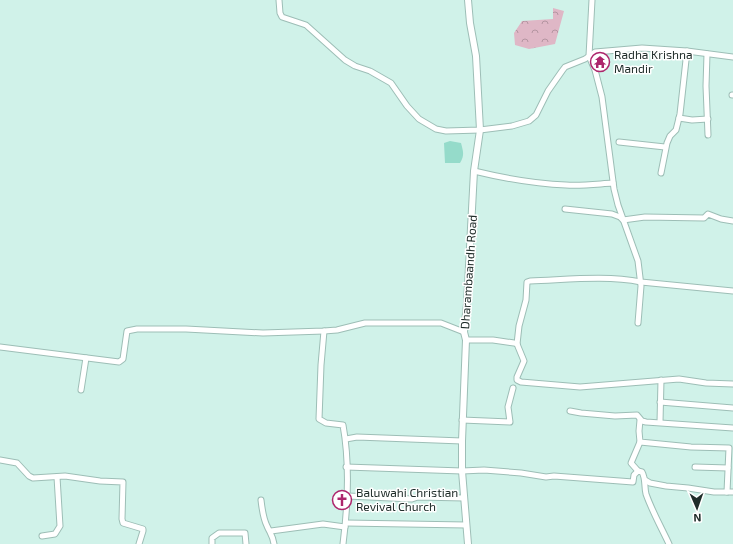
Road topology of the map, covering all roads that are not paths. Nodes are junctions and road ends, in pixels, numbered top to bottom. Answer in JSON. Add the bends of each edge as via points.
{"nodes":[{"id":1,"x":279,"y":0,"type":"edge"},
{"id":2,"x":468,"y":0,"type":"edge"},
{"id":3,"x":592,"y":0,"type":"edge"},
{"id":4,"x":687,"y":52,"type":"junction"},
{"id":5,"x":708,"y":54,"type":"junction"},
{"id":6,"x":589,"y":56,"type":"junction"},
{"id":7,"x":733,"y":57,"type":"edge"},
{"id":8,"x":679,"y":118,"type":"junction"},
{"id":9,"x":708,"y":119,"type":"junction"},
{"id":10,"x":480,"y":130,"type":"junction"},
{"id":11,"x":708,"y":135,"type":"dead end"},
{"id":12,"x":619,"y":142,"type":"dead end"},
{"id":13,"x":666,"y":147,"type":"junction"},
{"id":14,"x":474,"y":171,"type":"junction"},
{"id":15,"x":661,"y":173,"type":"dead end"},
{"id":16,"x":613,"y":184,"type":"junction"},
{"id":17,"x":565,"y":209,"type":"dead end"},
{"id":18,"x":623,"y":220,"type":"junction"},
{"id":19,"x":733,"y":221,"type":"edge"},
{"id":20,"x":641,"y":282,"type":"junction"},
{"id":21,"x":733,"y":291,"type":"edge"},
{"id":22,"x":638,"y":323,"type":"dead end"},
{"id":23,"x":324,"y":332,"type":"junction"},
{"id":24,"x":464,"y":332,"type":"junction"},
{"id":25,"x":466,"y":340,"type":"junction"},
{"id":26,"x":517,"y":344,"type":"junction"},
{"id":27,"x":0,"y":347,"type":"edge"},
{"id":28,"x":86,"y":358,"type":"junction"},
{"id":29,"x":661,"y":380,"type":"junction"},
{"id":30,"x":733,"y":384,"type":"edge"},
{"id":31,"x":513,"y":388,"type":"dead end"},
{"id":32,"x":81,"y":390,"type":"dead end"},
{"id":33,"x":660,"y":402,"type":"junction"},
{"id":34,"x":733,"y":408,"type":"edge"},
{"id":35,"x":570,"y":411,"type":"dead end"},
{"id":36,"x":462,"y":420,"type":"junction"},
{"id":37,"x":640,"y":420,"type":"junction"},
{"id":38,"x":660,"y":422,"type":"junction"},
{"id":39,"x":733,"y":428,"type":"edge"},
{"id":40,"x":346,"y":440,"type":"junction"},
{"id":41,"x":462,"y":441,"type":"junction"},
{"id":42,"x":640,"y":442,"type":"junction"},
{"id":43,"x":0,"y":460,"type":"edge"},
{"id":44,"x":346,"y":467,"type":"junction"},
{"id":45,"x":695,"y":467,"type":"dead end"},
{"id":46,"x":728,"y":468,"type":"junction"},
{"id":47,"x":462,"y":471,"type":"junction"},
{"id":48,"x":638,"y":471,"type":"junction"},
{"id":49,"x":57,"y":477,"type":"junction"},
{"id":50,"x":645,"y":480,"type":"junction"},
{"id":51,"x":727,"y":492,"type":"junction"},
{"id":52,"x":733,"y":492,"type":"edge"},
{"id":53,"x":348,"y":496,"type":"junction"},
{"id":54,"x":464,"y":498,"type":"junction"},
{"id":55,"x":261,"y":500,"type":"dead end"},
{"id":56,"x":346,"y":525,"type":"junction"},
{"id":57,"x":466,"y":525,"type":"junction"},
{"id":58,"x":271,"y":532,"type":"junction"},
{"id":59,"x":42,"y":536,"type":"dead end"},
{"id":60,"x":139,"y":544,"type":"edge"},
{"id":61,"x":212,"y":544,"type":"edge"},
{"id":62,"x":246,"y":544,"type":"edge"},
{"id":63,"x":274,"y":544,"type":"edge"},
{"id":64,"x":343,"y":544,"type":"edge"},
{"id":65,"x":468,"y":544,"type":"edge"},
{"id":66,"x":669,"y":544,"type":"edge"}],
"edges":[{"from":1,"to":10,"type":"street","via":[[282,17],[306,25],[345,60],[391,83],[419,119],[440,130]]},
{"from":2,"to":10,"type":"main road","name":"Dharambaandh Road","via":[[476,56]]},
{"from":3,"to":6,"type":"street"},
{"from":4,"to":5,"type":"street"},
{"from":4,"to":6,"type":"street","via":[[642,48],[595,52]]},
{"from":4,"to":8,"type":"street"},
{"from":5,"to":7,"type":"street"},
{"from":5,"to":9,"type":"street"},
{"from":6,"to":10,"type":"street","via":[[565,67],[548,91],[536,115],[529,121]]},
{"from":6,"to":16,"type":"street","via":[[602,97]]},
{"from":8,"to":9,"type":"street"},
{"from":8,"to":13,"type":"street","via":[[676,130],[668,138]]},
{"from":9,"to":11,"type":"street"},
{"from":10,"to":14,"type":"main road","name":"Dharambaandh Road"},
{"from":12,"to":13,"type":"street"},
{"from":13,"to":15,"type":"street"},
{"from":14,"to":16,"type":"street","via":[[503,178],[557,185]]},
{"from":14,"to":24,"type":"main road","name":"Dharambaandh Road"},
{"from":16,"to":18,"type":"street"},
{"from":17,"to":18,"type":"street","via":[[612,214]]},
{"from":18,"to":19,"type":"street","via":[[644,217],[704,218],[708,214],[721,220]]},
{"from":18,"to":20,"type":"street","via":[[638,261]]},
{"from":20,"to":21,"type":"street"},
{"from":20,"to":22,"type":"street"},
{"from":20,"to":26,"type":"street","via":[[566,279],[527,282]]},
{"from":23,"to":24,"type":"street","via":[[365,323],[440,323]]},
{"from":23,"to":28,"type":"street","via":[[136,329],[127,331],[123,359],[119,362]]},
{"from":23,"to":40,"type":"street","via":[[319,419],[326,423],[343,425]]},
{"from":24,"to":25,"type":"main road","name":"Dharambaandh Road"},
{"from":25,"to":26,"type":"street","via":[[493,340]]},
{"from":25,"to":36,"type":"main road","name":"Dharambaandh Road"},
{"from":26,"to":29,"type":"street","via":[[524,361],[517,377],[521,382],[580,387]]},
{"from":27,"to":28,"type":"street"},
{"from":28,"to":32,"type":"street"},
{"from":29,"to":30,"type":"street","via":[[680,379]]},
{"from":29,"to":33,"type":"street"},
{"from":31,"to":36,"type":"street","via":[[508,407],[510,422]]},
{"from":33,"to":34,"type":"street"},
{"from":33,"to":38,"type":"street"},
{"from":35,"to":37,"type":"street","via":[[581,414],[637,415]]},
{"from":36,"to":41,"type":"main road","name":"Dharambaandh Road"},
{"from":37,"to":38,"type":"street"},
{"from":37,"to":42,"type":"street"},
{"from":38,"to":39,"type":"street"},
{"from":40,"to":41,"type":"street","via":[[357,437]]},
{"from":40,"to":44,"type":"street"},
{"from":41,"to":47,"type":"main road","name":"Dharambaandh Road"},
{"from":42,"to":46,"type":"street","via":[[729,448]]},
{"from":42,"to":48,"type":"street","via":[[631,464]]},
{"from":43,"to":49,"type":"street","via":[[17,463],[34,478]]},
{"from":44,"to":47,"type":"street"},
{"from":44,"to":53,"type":"street"},
{"from":45,"to":46,"type":"street"},
{"from":46,"to":51,"type":"street"},
{"from":47,"to":48,"type":"street","via":[[484,470],[546,477],[633,482]]},
{"from":47,"to":54,"type":"main road","name":"Dharambaandh Road"},
{"from":48,"to":50,"type":"street","via":[[642,472]]},
{"from":49,"to":59,"type":"street","via":[[60,526],[55,534]]},
{"from":49,"to":60,"type":"street","via":[[123,482],[123,523],[142,529]]},
{"from":50,"to":51,"type":"street","via":[[666,486]]},
{"from":50,"to":66,"type":"street","via":[[646,493]]},
{"from":51,"to":52,"type":"street"},
{"from":53,"to":54,"type":"street"},
{"from":53,"to":56,"type":"street"},
{"from":54,"to":57,"type":"main road","name":"Dharambaandh Road"},
{"from":55,"to":58,"type":"street","via":[[266,525]]},
{"from":56,"to":57,"type":"street"},
{"from":56,"to":58,"type":"street","via":[[323,524]]},
{"from":56,"to":64,"type":"street"},
{"from":57,"to":65,"type":"main road","name":"Dharambaandh Road"},
{"from":58,"to":63,"type":"street"},
{"from":61,"to":62,"type":"street","via":[[212,538],[219,533],[245,532]]}]}
